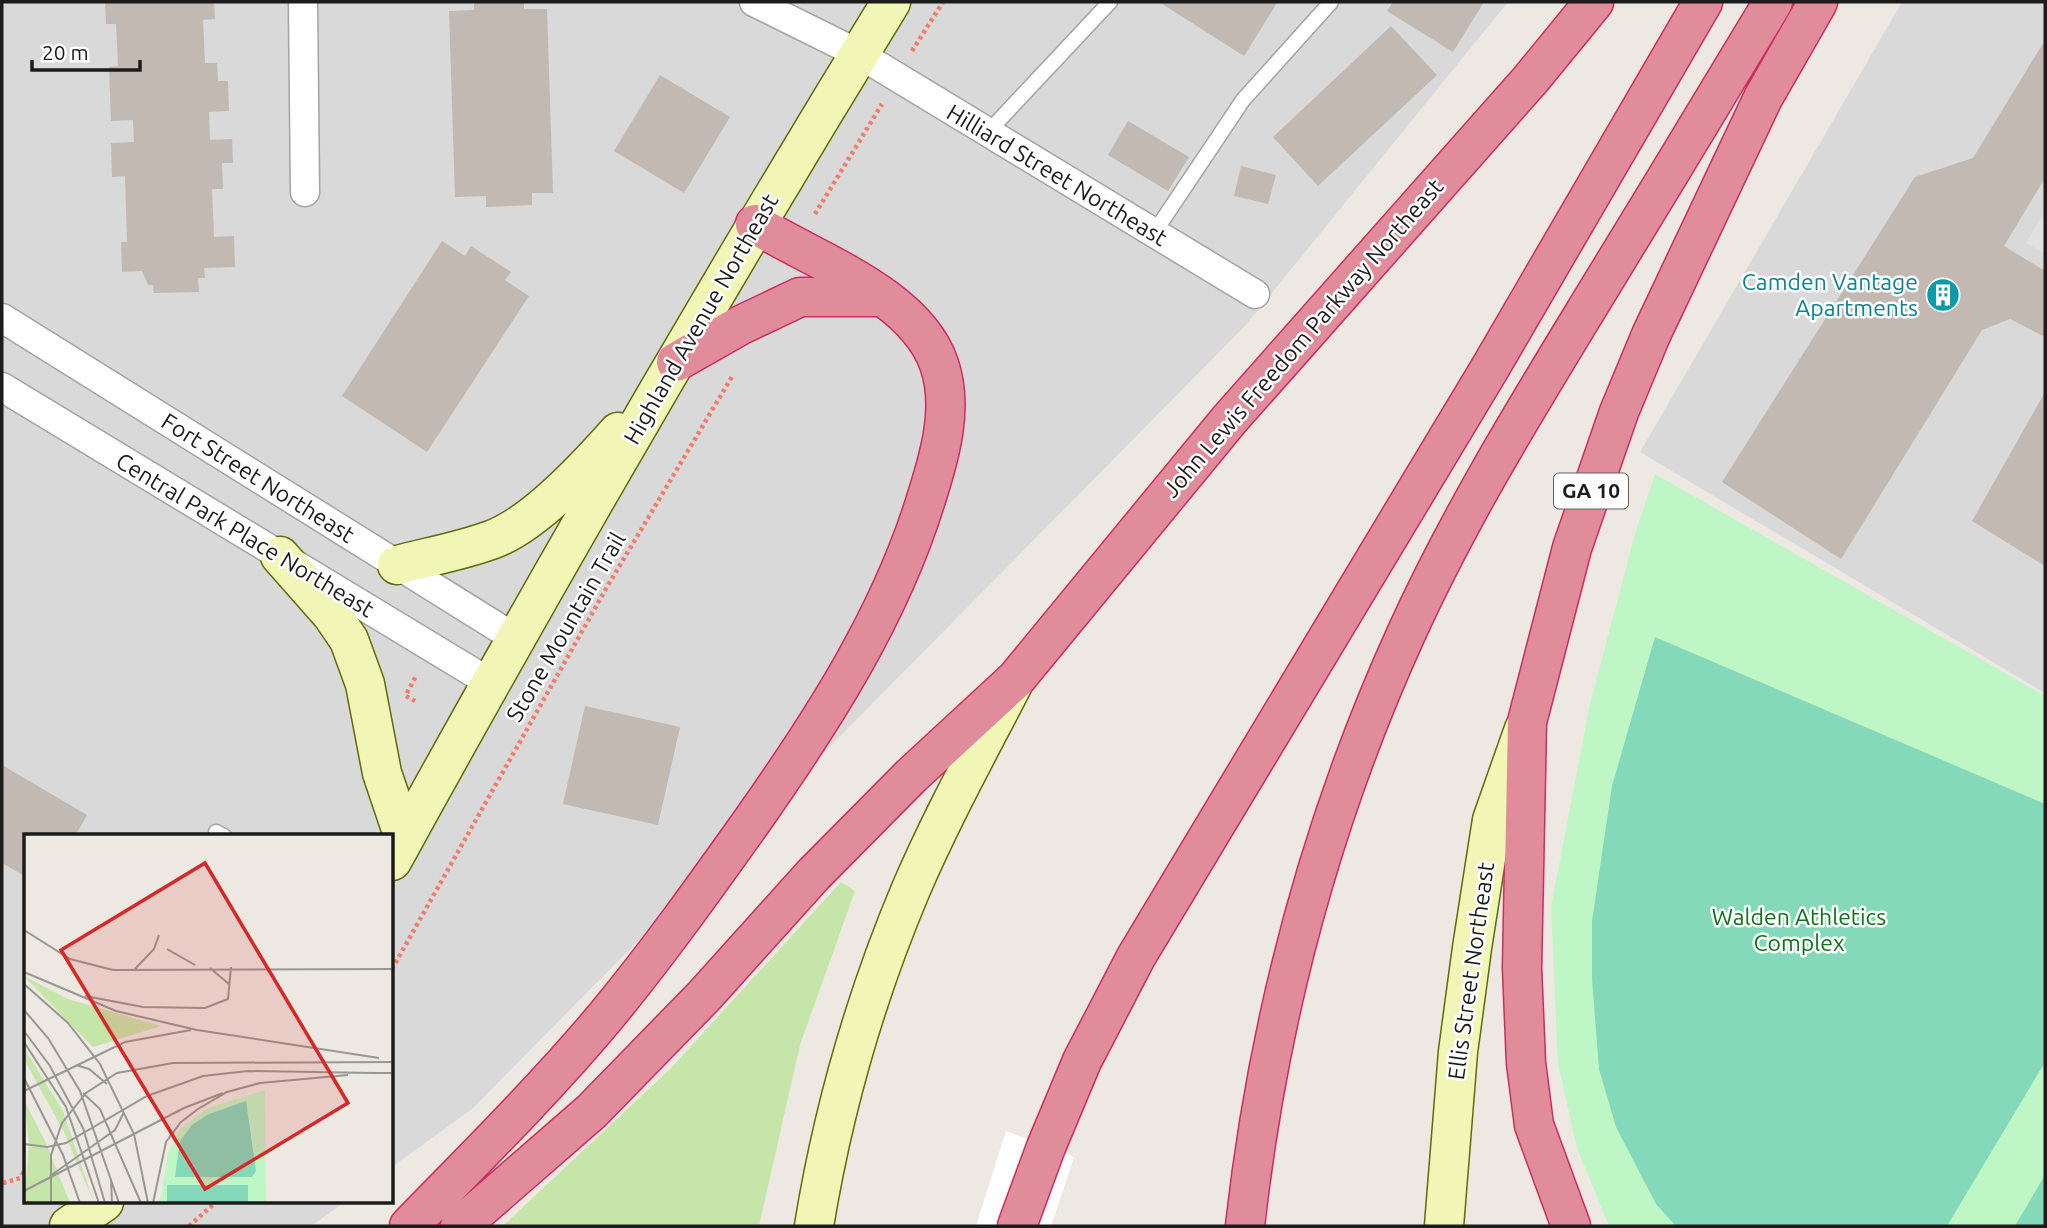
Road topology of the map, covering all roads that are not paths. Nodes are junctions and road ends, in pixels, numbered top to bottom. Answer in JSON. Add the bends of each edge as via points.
{"nodes":[{"id":1,"x":303,"y":2,"type":"edge"},
{"id":2,"x":754,"y":2,"type":"edge"},
{"id":3,"x":891,"y":2,"type":"edge"},
{"id":4,"x":1110,"y":2,"type":"edge"},
{"id":5,"x":1331,"y":2,"type":"edge"},
{"id":6,"x":1594,"y":2,"type":"edge"},
{"id":7,"x":1703,"y":2,"type":"edge"},
{"id":8,"x":1773,"y":2,"type":"edge"},
{"id":9,"x":1818,"y":2,"type":"edge"},
{"id":10,"x":859,"y":54,"type":"junction"},
{"id":11,"x":987,"y":133,"type":"junction"},
{"id":12,"x":305,"y":192,"type":"dead end"},
{"id":13,"x":755,"y":224,"type":"junction"},
{"id":14,"x":1154,"y":233,"type":"junction"},
{"id":15,"x":1255,"y":294,"type":"dead end"},
{"id":16,"x":887,"y":297,"type":"junction"},
{"id":17,"x":2,"y":318,"type":"edge"},
{"id":18,"x":671,"y":370,"type":"junction"},
{"id":19,"x":2,"y":387,"type":"edge"},
{"id":20,"x":280,"y":556,"type":"junction"},
{"id":21,"x":397,"y":565,"type":"junction"},
{"id":22,"x":515,"y":638,"type":"junction"},
{"id":23,"x":1016,"y":679,"type":"junction"},
{"id":24,"x":489,"y":682,"type":"junction"},
{"id":25,"x":1527,"y":722,"type":"junction"},
{"id":26,"x":398,"y":849,"type":"edge"},
{"id":27,"x":101,"y":1204,"type":"edge"},
{"id":28,"x":69,"y":1226,"type":"edge"},
{"id":29,"x":409,"y":1226,"type":"edge"},
{"id":30,"x":460,"y":1226,"type":"edge"},
{"id":31,"x":814,"y":1226,"type":"edge"},
{"id":32,"x":1017,"y":1226,"type":"edge"},
{"id":33,"x":1245,"y":1226,"type":"edge"},
{"id":34,"x":1444,"y":1226,"type":"edge"},
{"id":35,"x":1571,"y":1226,"type":"edge"}],
"edges":[{"from":1,"to":12,"type":"street"},
{"from":2,"to":10,"type":"street","name":"Hilliard Street Northeast"},
{"from":3,"to":10,"type":"main road","name":"Highland Avenue Northeast"},
{"from":4,"to":11,"type":"lane"},
{"from":5,"to":14,"type":"lane","via":[[1243,100]]},
{"from":6,"to":23,"type":"highway","name":"John Lewis Freedom Parkway Northeast","via":[[1228,420]]},
{"from":7,"to":32,"type":"highway","via":[[1490,368],[1136,957],[1082,1061]]},
{"from":8,"to":33,"type":"highway","via":[[1537,390],[1469,508],[1406,633],[1338,804],[1299,929],[1273,1037]]},
{"from":9,"to":25,"type":"highway","number":"GA 10","via":[[1757,111],[1619,412],[1572,548]]},
{"from":10,"to":11,"type":"street","name":"Hilliard Street Northeast"},
{"from":10,"to":13,"type":"main road","name":"Highland Avenue Northeast"},
{"from":11,"to":14,"type":"street","name":"Hilliard Street Northeast"},
{"from":13,"to":16,"type":"highway"},
{"from":13,"to":18,"type":"main road","name":"Highland Avenue Northeast"},
{"from":14,"to":15,"type":"street","name":"Hilliard Street Northeast"},
{"from":16,"to":18,"type":"highway","via":[[800,297],[741,325]]},
{"from":16,"to":29,"type":"highway","via":[[923,333],[939,365],[945,398],[944,427],[931,483],[885,610],[799,754],[675,930],[532,1100]]},
{"from":17,"to":21,"type":"street","name":"Fort Street Northeast"},
{"from":18,"to":21,"type":"main road","via":[[599,453],[518,526],[493,540]]},
{"from":18,"to":22,"type":"main road","name":"Highland Avenue Northeast"},
{"from":19,"to":20,"type":"street","name":"Central Park Place Northeast"},
{"from":20,"to":24,"type":"street","name":"Central Park Place Northeast"},
{"from":20,"to":26,"type":"main road","via":[[349,640],[365,684]]},
{"from":21,"to":22,"type":"street","name":"Fort Street Northeast"},
{"from":22,"to":24,"type":"main road","name":"Highland Avenue Northeast"},
{"from":23,"to":30,"type":"highway","name":"John Lewis Freedom Parkway Northeast","via":[[813,875],[592,1111]]},
{"from":23,"to":31,"type":"main road","via":[[941,824],[884,960],[843,1083]]},
{"from":24,"to":26,"type":"main road","name":"Highland Avenue Northeast"},
{"from":25,"to":34,"type":"main road","name":"Ellis Street Northeast","via":[[1490,832],[1458,1052]]},
{"from":25,"to":35,"type":"highway","via":[[1522,968],[1526,1063],[1534,1125]]},
{"from":27,"to":28,"type":"main road"}]}
